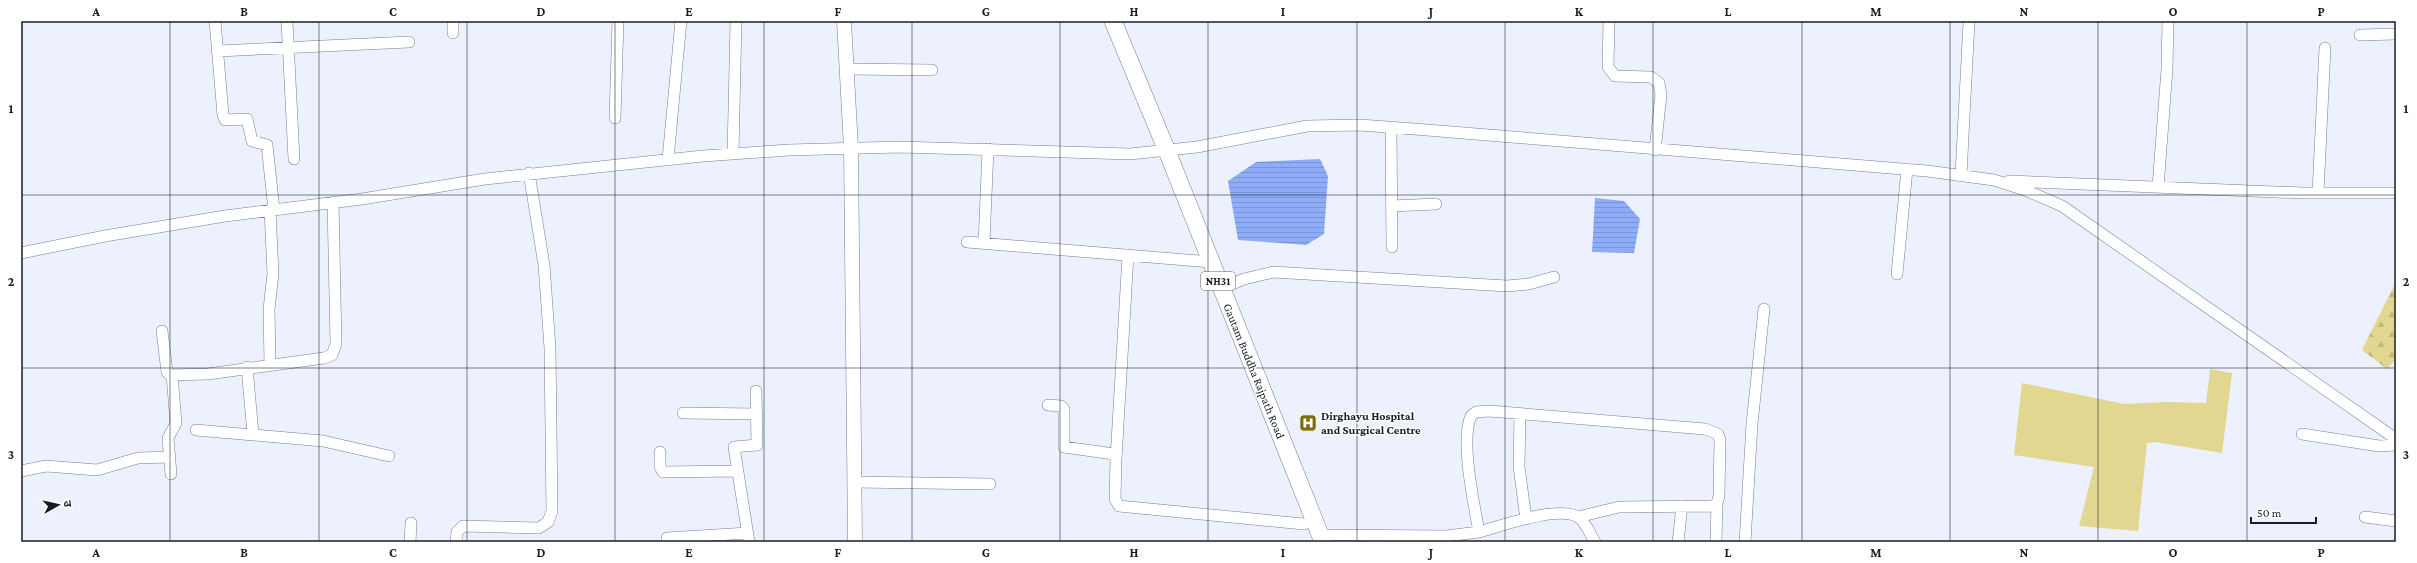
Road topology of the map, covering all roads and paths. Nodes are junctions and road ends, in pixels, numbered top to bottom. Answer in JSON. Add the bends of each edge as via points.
{"nodes":[{"id":1,"x":215,"y":21,"type":"edge"},
{"id":2,"x":287,"y":21,"type":"edge"},
{"id":3,"x":453,"y":21,"type":"edge"},
{"id":4,"x":618,"y":21,"type":"edge"},
{"id":5,"x":681,"y":21,"type":"edge"},
{"id":6,"x":736,"y":21,"type":"edge"},
{"id":7,"x":844,"y":21,"type":"edge"},
{"id":8,"x":1105,"y":21,"type":"edge"},
{"id":9,"x":1113,"y":21,"type":"edge"},
{"id":10,"x":1609,"y":21,"type":"edge"},
{"id":11,"x":1969,"y":21,"type":"edge"},
{"id":12,"x":2168,"y":21,"type":"edge"},
{"id":13,"x":453,"y":33,"type":"dead end"},
{"id":14,"x":2360,"y":34,"type":"dead end"},
{"id":15,"x":2396,"y":34,"type":"edge"},
{"id":16,"x":409,"y":42,"type":"dead end"},
{"id":17,"x":289,"y":48,"type":"junction"},
{"id":18,"x":2325,"y":48,"type":"dead end"},
{"id":19,"x":217,"y":51,"type":"junction"},
{"id":20,"x":847,"y":69,"type":"junction"},
{"id":21,"x":932,"y":70,"type":"dead end"},
{"id":22,"x":615,"y":118,"type":"dead end"},
{"id":23,"x":1391,"y":128,"type":"junction"},
{"id":24,"x":851,"y":148,"type":"junction"},
{"id":25,"x":988,"y":149,"type":"junction"},
{"id":26,"x":1655,"y":150,"type":"junction"},
{"id":27,"x":1162,"y":152,"type":"junction"},
{"id":28,"x":733,"y":154,"type":"junction"},
{"id":29,"x":294,"y":159,"type":"dead end"},
{"id":30,"x":668,"y":159,"type":"junction"},
{"id":31,"x":1907,"y":169,"type":"junction"},
{"id":32,"x":529,"y":173,"type":"junction"},
{"id":33,"x":1961,"y":175,"type":"junction"},
{"id":34,"x":1994,"y":180,"type":"junction"},
{"id":35,"x":2158,"y":187,"type":"junction"},
{"id":36,"x":2318,"y":193,"type":"junction"},
{"id":37,"x":2396,"y":193,"type":"edge"},
{"id":38,"x":333,"y":202,"type":"junction"},
{"id":39,"x":1436,"y":204,"type":"dead end"},
{"id":40,"x":1392,"y":206,"type":"junction"},
{"id":41,"x":272,"y":210,"type":"junction"},
{"id":42,"x":967,"y":242,"type":"dead end"},
{"id":43,"x":984,"y":243,"type":"junction"},
{"id":44,"x":1392,"y":247,"type":"dead end"},
{"id":45,"x":21,"y":253,"type":"edge"},
{"id":46,"x":1128,"y":255,"type":"junction"},
{"id":47,"x":1205,"y":262,"type":"junction"},
{"id":48,"x":1897,"y":274,"type":"dead end"},
{"id":49,"x":1554,"y":277,"type":"dead end"},
{"id":50,"x":1221,"y":289,"type":"junction"},
{"id":51,"x":1764,"y":308,"type":"dead end"},
{"id":52,"x":162,"y":331,"type":"dead end"},
{"id":53,"x":270,"y":364,"type":"junction"},
{"id":54,"x":247,"y":367,"type":"junction"},
{"id":55,"x":172,"y":375,"type":"junction"},
{"id":56,"x":756,"y":391,"type":"dead end"},
{"id":57,"x":1048,"y":404,"type":"dead end"},
{"id":58,"x":683,"y":413,"type":"dead end"},
{"id":59,"x":757,"y":414,"type":"junction"},
{"id":60,"x":1520,"y":414,"type":"junction"},
{"id":61,"x":196,"y":430,"type":"dead end"},
{"id":62,"x":253,"y":434,"type":"junction"},
{"id":63,"x":2302,"y":434,"type":"dead end"},
{"id":64,"x":2396,"y":439,"type":"edge"},
{"id":65,"x":2396,"y":445,"type":"edge"},
{"id":66,"x":660,"y":452,"type":"dead end"},
{"id":67,"x":170,"y":456,"type":"junction"},
{"id":68,"x":390,"y":456,"type":"dead end"},
{"id":69,"x":1116,"y":459,"type":"junction"},
{"id":70,"x":21,"y":471,"type":"edge"},
{"id":71,"x":738,"y":471,"type":"junction"},
{"id":72,"x":171,"y":474,"type":"dead end"},
{"id":73,"x":854,"y":482,"type":"junction"},
{"id":74,"x":990,"y":484,"type":"dead end"},
{"id":75,"x":1717,"y":503,"type":"junction"},
{"id":76,"x":1682,"y":506,"type":"junction"},
{"id":77,"x":1578,"y":517,"type":"junction"},
{"id":78,"x":2365,"y":517,"type":"dead end"},
{"id":79,"x":1526,"y":519,"type":"junction"},
{"id":80,"x":2396,"y":521,"type":"edge"},
{"id":81,"x":411,"y":523,"type":"dead end"},
{"id":82,"x":1304,"y":524,"type":"junction"},
{"id":83,"x":1479,"y":532,"type":"junction"},
{"id":84,"x":749,"y":537,"type":"edge"},
{"id":85,"x":667,"y":538,"type":"dead end"},
{"id":86,"x":1318,"y":540,"type":"edge"},
{"id":87,"x":410,"y":542,"type":"edge"},
{"id":88,"x":456,"y":542,"type":"edge"},
{"id":89,"x":855,"y":542,"type":"edge"},
{"id":90,"x":1595,"y":542,"type":"edge"},
{"id":91,"x":1678,"y":542,"type":"edge"},
{"id":92,"x":1716,"y":542,"type":"edge"},
{"id":93,"x":1744,"y":542,"type":"edge"}],
"edges":[{"from":1,"to":19,"type":"street"},
{"from":2,"to":17,"type":"street"},
{"from":3,"to":13,"type":"street"},
{"from":4,"to":22,"type":"street"},
{"from":5,"to":30,"type":"street"},
{"from":6,"to":28,"type":"street"},
{"from":7,"to":20,"type":"main road"},
{"from":8,"to":27,"type":"highway","number":"NH31"},
{"from":9,"to":27,"type":"highway","name":"Gautam Buddha Rajpath Road","number":"NH31"},
{"from":10,"to":26,"type":"street","via":[[1608,67],[1611,72],[1615,76],[1651,77],[1659,83],[1661,96]]},
{"from":11,"to":33,"type":"street"},
{"from":12,"to":35,"type":"street"},
{"from":14,"to":15,"type":"street"},
{"from":16,"to":17,"type":"street"},
{"from":17,"to":19,"type":"street"},
{"from":17,"to":29,"type":"street"},
{"from":18,"to":36,"type":"street"},
{"from":19,"to":41,"type":"street","via":[[225,120],[247,119],[254,144],[262,142],[267,145]]},
{"from":20,"to":21,"type":"street"},
{"from":20,"to":24,"type":"main road"},
{"from":23,"to":26,"type":"street"},
{"from":23,"to":27,"type":"street","via":[[1307,126]]},
{"from":23,"to":40,"type":"street"},
{"from":24,"to":25,"type":"street"},
{"from":24,"to":28,"type":"street"},
{"from":24,"to":73,"type":"main road"},
{"from":25,"to":27,"type":"street","via":[[1130,154]]},
{"from":25,"to":43,"type":"street"},
{"from":26,"to":31,"type":"street"},
{"from":27,"to":47,"type":"highway","name":"Gautam Buddha Rajpath Road","number":"NH31"},
{"from":28,"to":30,"type":"street"},
{"from":30,"to":32,"type":"street"},
{"from":31,"to":33,"type":"street"},
{"from":31,"to":48,"type":"street"},
{"from":32,"to":38,"type":"street"},
{"from":32,"to":88,"type":"street","via":[[544,265],[550,348],[552,511],[548,522],[539,528],[463,526],[456,532]]},
{"from":33,"to":34,"type":"street"},
{"from":34,"to":35,"type":"street"},
{"from":34,"to":64,"type":"street","via":[[2042,197],[2082,219]]},
{"from":35,"to":36,"type":"street"},
{"from":36,"to":37,"type":"street"},
{"from":38,"to":41,"type":"street"},
{"from":38,"to":53,"type":"street","via":[[336,349],[332,355],[324,358]]},
{"from":39,"to":40,"type":"street"},
{"from":40,"to":44,"type":"street"},
{"from":41,"to":45,"type":"street","via":[[112,235]]},
{"from":41,"to":53,"type":"street"},
{"from":42,"to":43,"type":"street"},
{"from":43,"to":46,"type":"street"},
{"from":46,"to":47,"type":"street"},
{"from":46,"to":69,"type":"street"},
{"from":47,"to":50,"type":"highway","name":"Gautam Buddha Rajpath Road","number":"NH31"},
{"from":47,"to":82,"type":"highway","number":"NH31"},
{"from":49,"to":50,"type":"street","via":[[1529,284],[1507,286],[1273,272],[1244,279]]},
{"from":50,"to":86,"type":"highway","name":"Gautam Buddha Rajpath Road","number":"NH31"},
{"from":51,"to":93,"type":"street","via":[[1751,432]]},
{"from":52,"to":55,"type":"street","via":[[167,372]]},
{"from":53,"to":54,"type":"street"},
{"from":54,"to":55,"type":"street","via":[[208,374]]},
{"from":54,"to":62,"type":"street"},
{"from":55,"to":67,"type":"street","via":[[176,423],[168,438]]},
{"from":56,"to":59,"type":"street"},
{"from":57,"to":69,"type":"street","via":[[1064,409],[1064,447],[1111,452]]},
{"from":58,"to":59,"type":"street"},
{"from":59,"to":71,"type":"street","via":[[757,445],[734,447]]},
{"from":60,"to":75,"type":"street","via":[[1713,430],[1720,440]]},
{"from":60,"to":79,"type":"street","via":[[1519,467]]},
{"from":60,"to":83,"type":"street","via":[[1482,411],[1469,420],[1469,468]]},
{"from":61,"to":62,"type":"street"},
{"from":62,"to":68,"type":"street","via":[[323,441]]},
{"from":63,"to":65,"type":"street","via":[[2379,446]]},
{"from":66,"to":71,"type":"street","via":[[660,467],[663,472]]},
{"from":67,"to":70,"type":"street","via":[[138,458],[97,470],[46,466]]},
{"from":67,"to":72,"type":"street"},
{"from":69,"to":82,"type":"street","via":[[1114,499],[1119,506]]},
{"from":71,"to":84,"type":"street"},
{"from":73,"to":74,"type":"street"},
{"from":73,"to":89,"type":"main road"},
{"from":75,"to":76,"type":"street","via":[[1706,506]]},
{"from":75,"to":92,"type":"street"},
{"from":76,"to":77,"type":"street","via":[[1619,507]]},
{"from":76,"to":91,"type":"street"},
{"from":77,"to":79,"type":"street","via":[[1567,513]]},
{"from":77,"to":90,"type":"street"},
{"from":78,"to":80,"type":"street"},
{"from":79,"to":83,"type":"street"},
{"from":81,"to":87,"type":"street"},
{"from":82,"to":86,"type":"highway","number":"NH31"},
{"from":83,"to":86,"type":"street","via":[[1446,536]]},
{"from":84,"to":85,"type":"street"}]}
